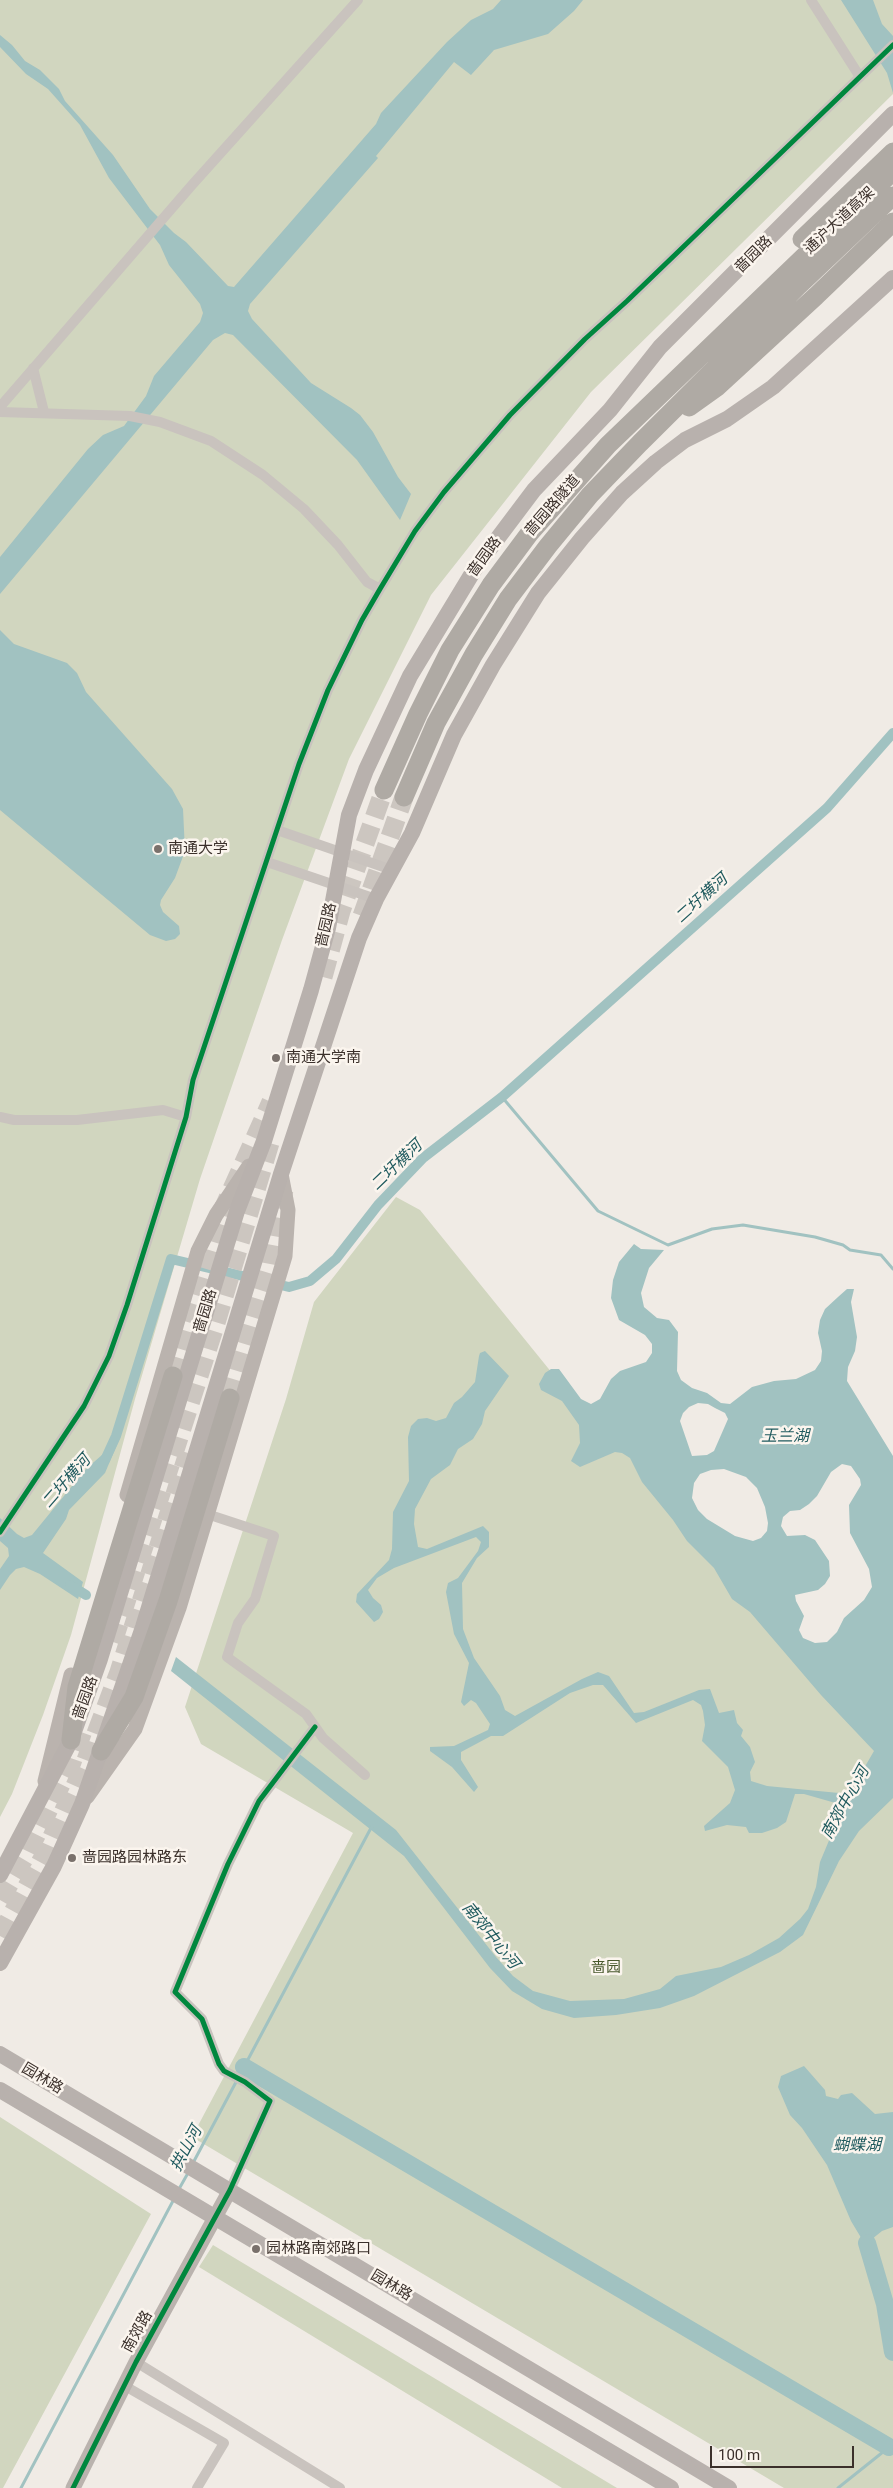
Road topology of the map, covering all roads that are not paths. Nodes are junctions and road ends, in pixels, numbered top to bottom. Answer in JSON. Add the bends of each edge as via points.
{"nodes":[{"id":1,"x":358,"y":0,"type":"edge"},
{"id":2,"x":811,"y":0,"type":"edge"},
{"id":3,"x":893,"y":45,"type":"edge"},
{"id":4,"x":860,"y":77,"type":"junction"},
{"id":5,"x":893,"y":114,"type":"edge"},
{"id":6,"x":893,"y":152,"type":"edge"},
{"id":7,"x":893,"y":171,"type":"edge"},
{"id":8,"x":893,"y":196,"type":"edge"},
{"id":9,"x":893,"y":222,"type":"edge"},
{"id":10,"x":793,"y":278,"type":"junction"},
{"id":11,"x":893,"y":278,"type":"edge"},
{"id":12,"x":34,"y":368,"type":"junction"},
{"id":13,"x":0,"y":407,"type":"edge"},
{"id":14,"x":0,"y":412,"type":"edge"},
{"id":15,"x":44,"y":412,"type":"junction"},
{"id":16,"x":640,"y":443,"type":"junction"},
{"id":17,"x":608,"y":445,"type":"junction"},
{"id":18,"x":380,"y":589,"type":"junction"},
{"id":19,"x":384,"y":790,"type":"tunnel mouth"},
{"id":20,"x":404,"y":797,"type":"tunnel mouth"},
{"id":21,"x":277,"y":830,"type":"junction"},
{"id":22,"x":341,"y":852,"type":"junction"},
{"id":23,"x":266,"y":862,"type":"junction"},
{"id":24,"x":392,"y":870,"type":"junction"},
{"id":25,"x":336,"y":885,"type":"junction"},
{"id":26,"x":376,"y":899,"type":"junction"},
{"id":27,"x":0,"y":1117,"type":"edge"},
{"id":28,"x":186,"y":1117,"type":"junction"},
{"id":29,"x":264,"y":1141,"type":"junction"},
{"id":30,"x":281,"y":1174,"type":"junction"},
{"id":31,"x":174,"y":1376,"type":"tunnel mouth"},
{"id":32,"x":230,"y":1398,"type":"tunnel mouth"},
{"id":33,"x":207,"y":1514,"type":"junction"},
{"id":34,"x":0,"y":1532,"type":"edge"},
{"id":35,"x":315,"y":1727,"type":"junction"},
{"id":36,"x":71,"y":1740,"type":"junction"},
{"id":37,"x":101,"y":1751,"type":"junction"},
{"id":38,"x":365,"y":1775,"type":"dead end"},
{"id":39,"x":42,"y":1796,"type":"junction"},
{"id":40,"x":82,"y":1804,"type":"junction"},
{"id":41,"x":0,"y":1875,"type":"edge"},
{"id":42,"x":0,"y":1963,"type":"edge"},
{"id":43,"x":0,"y":2054,"type":"edge"},
{"id":44,"x":0,"y":2090,"type":"edge"},
{"id":45,"x":230,"y":2190,"type":"junction"},
{"id":46,"x":215,"y":2217,"type":"junction"},
{"id":47,"x":136,"y":2362,"type":"junction"},
{"id":48,"x":125,"y":2386,"type":"junction"},
{"id":49,"x":73,"y":2488,"type":"edge"},
{"id":50,"x":197,"y":2488,"type":"edge"},
{"id":51,"x":340,"y":2488,"type":"edge"},
{"id":52,"x":671,"y":2488,"type":"edge"},
{"id":53,"x":729,"y":2488,"type":"edge"}],
"edges":[{"from":1,"to":12,"type":"street"},
{"from":2,"to":4,"type":"street"},
{"from":3,"to":4,"type":"street"},
{"from":4,"to":18,"type":"street","via":[[627,301],[584,338],[510,414],[415,531]]},
{"from":5,"to":22,"type":"main road","name":"啬园路","via":[[660,347],[610,410],[534,490],[482,560],[424,652],[380,739],[349,815]]},
{"from":6,"to":17,"type":"highway","via":[[679,362]]},
{"from":7,"to":10,"type":"highway","name":"通沪大道高架"},
{"from":8,"to":10,"type":"highway","name":"通沪大道高架"},
{"from":9,"to":16,"type":"highway","via":[[716,387]]},
{"from":10,"to":16,"type":"highway","name":"啬园路隧道"},
{"from":10,"to":17,"type":"highway","name":"啬园路隧道"},
{"from":11,"to":24,"type":"main road","name":"啬园路","via":[[774,387],[727,419],[685,440],[656,462],[622,493],[582,538],[538,593],[493,664],[454,735],[412,833]]},
{"from":12,"to":13,"type":"street"},
{"from":12,"to":15,"type":"street"},
{"from":14,"to":15,"type":"street"},
{"from":15,"to":18,"type":"street","via":[[130,416],[152,420],[211,441],[263,474],[304,509],[367,582]]},
{"from":16,"to":20,"type":"highway","name":"啬园路隧道","via":[[590,495],[508,599],[436,723]]},
{"from":17,"to":19,"type":"highway","name":"啬园路隧道","via":[[529,534],[491,585],[450,650]]},
{"from":18,"to":21,"type":"street","via":[[328,690]]},
{"from":21,"to":22,"type":"street"},
{"from":21,"to":23,"type":"street"},
{"from":22,"to":24,"type":"street"},
{"from":22,"to":25,"type":"main road","name":"啬园路"},
{"from":23,"to":25,"type":"street"},
{"from":23,"to":28,"type":"street","via":[[193,1080]]},
{"from":24,"to":26,"type":"main road","name":"啬园路"},
{"from":25,"to":26,"type":"street"},
{"from":25,"to":29,"type":"main road","name":"啬园路","via":[[311,990]]},
{"from":26,"to":30,"type":"main road","name":"啬园路","via":[[358,938]]},
{"from":27,"to":28,"type":"street","via":[[77,1120],[163,1110]]},
{"from":28,"to":34,"type":"street","via":[[109,1356],[84,1406]]},
{"from":29,"to":36,"type":"main road","name":"啬园路","via":[[237,1211],[100,1659]]},
{"from":29,"to":39,"type":"street","via":[[216,1215],[198,1251],[101,1584],[72,1672]]},
{"from":30,"to":33,"type":"street","via":[[288,1210],[285,1256]]},
{"from":30,"to":37,"type":"main road","name":"啬园路","via":[[143,1627]]},
{"from":31,"to":36,"type":"highway","via":[[77,1687]]},
{"from":32,"to":37,"type":"highway","via":[[168,1601],[134,1697]]},
{"from":33,"to":35,"type":"street","via":[[274,1536],[255,1599],[238,1623],[227,1657],[306,1714]]},
{"from":33,"to":40,"type":"street","via":[[179,1608],[135,1729]]},
{"from":35,"to":38,"type":"street"},
{"from":35,"to":45,"type":"street","via":[[259,1801],[228,1864],[175,1992],[202,2019],[224,2071],[270,2101]]},
{"from":36,"to":39,"type":"main road","name":"啬园路"},
{"from":37,"to":40,"type":"main road","name":"啬园路"},
{"from":39,"to":41,"type":"main road","name":"啬园路"},
{"from":40,"to":42,"type":"main road","name":"啬园路","via":[[54,1866]]},
{"from":43,"to":45,"type":"main road","name":"园林路"},
{"from":44,"to":46,"type":"main road","name":"园林路"},
{"from":45,"to":46,"type":"street","name":"南郊路"},
{"from":45,"to":53,"type":"main road","name":"园林路"},
{"from":46,"to":47,"type":"street","name":"南郊路"},
{"from":46,"to":52,"type":"main road","name":"园林路"},
{"from":47,"to":48,"type":"street","name":"南郊路"},
{"from":47,"to":51,"type":"street"},
{"from":48,"to":49,"type":"street","name":"南郊路"},
{"from":48,"to":50,"type":"street","via":[[224,2443]]}]}
